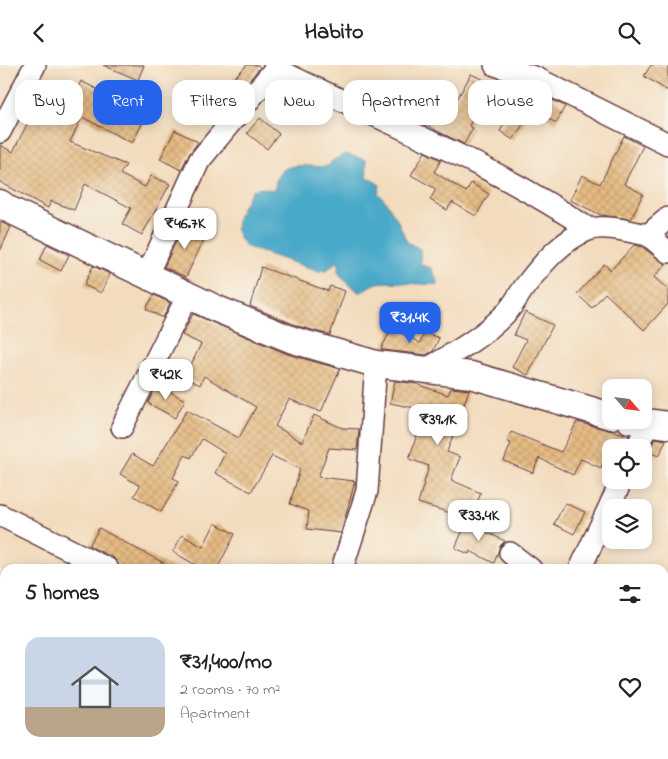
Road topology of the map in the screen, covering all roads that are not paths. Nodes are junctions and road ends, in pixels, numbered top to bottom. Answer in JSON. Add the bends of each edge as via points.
{"nodes":[{"id":1,"x":35,"y":65,"type":"edge"},
{"id":2,"x":495,"y":65,"type":"edge"},
{"id":3,"x":277,"y":67,"type":"edge"},
{"id":4,"x":0,"y":133,"type":"edge"},
{"id":5,"x":668,"y":144,"type":"edge"},
{"id":6,"x":0,"y":203,"type":"edge"},
{"id":7,"x":668,"y":218,"type":"edge"},
{"id":8,"x":589,"y":229,"type":"junction"},
{"id":9,"x":648,"y":235,"type":"junction"},
{"id":10,"x":668,"y":252,"type":"edge"},
{"id":11,"x":147,"y":275,"type":"junction"},
{"id":12,"x":188,"y":295,"type":"junction"},
{"id":13,"x":376,"y":364,"type":"junction"},
{"id":14,"x":425,"y":370,"type":"junction"},
{"id":15,"x":602,"y":413,"type":"edge"},
{"id":16,"x":122,"y":427,"type":"dead end"},
{"id":17,"x":618,"y":489,"type":"edge"},
{"id":18,"x":0,"y":515,"type":"edge"},
{"id":19,"x":510,"y":553,"type":"dead end"},
{"id":20,"x":98,"y":564,"type":"edge"},
{"id":21,"x":344,"y":564,"type":"edge"},
{"id":22,"x":525,"y":564,"type":"edge"},
{"id":23,"x":582,"y":564,"type":"edge"}],
"edges":[{"from":1,"to":4,"type":"street"},
{"from":2,"to":5,"type":"street","via":[[534,77]]},
{"from":3,"to":8,"type":"street","via":[[505,178]]},
{"from":3,"to":11,"type":"street","via":[[199,161]]},
{"from":6,"to":11,"type":"street"},
{"from":7,"to":9,"type":"street"},
{"from":8,"to":9,"type":"street"},
{"from":8,"to":14,"type":"street","via":[[567,242],[542,264],[508,311],[492,326],[472,343]]},
{"from":9,"to":10,"type":"street"},
{"from":11,"to":12,"type":"street"},
{"from":12,"to":13,"type":"street","via":[[293,340]]},
{"from":12,"to":16,"type":"street"},
{"from":13,"to":14,"type":"street"},
{"from":13,"to":21,"type":"street","via":[[367,491]]},
{"from":14,"to":15,"type":"street","via":[[471,375]]},
{"from":17,"to":23,"type":"street"},
{"from":18,"to":20,"type":"street"},
{"from":19,"to":22,"type":"street"}]}
